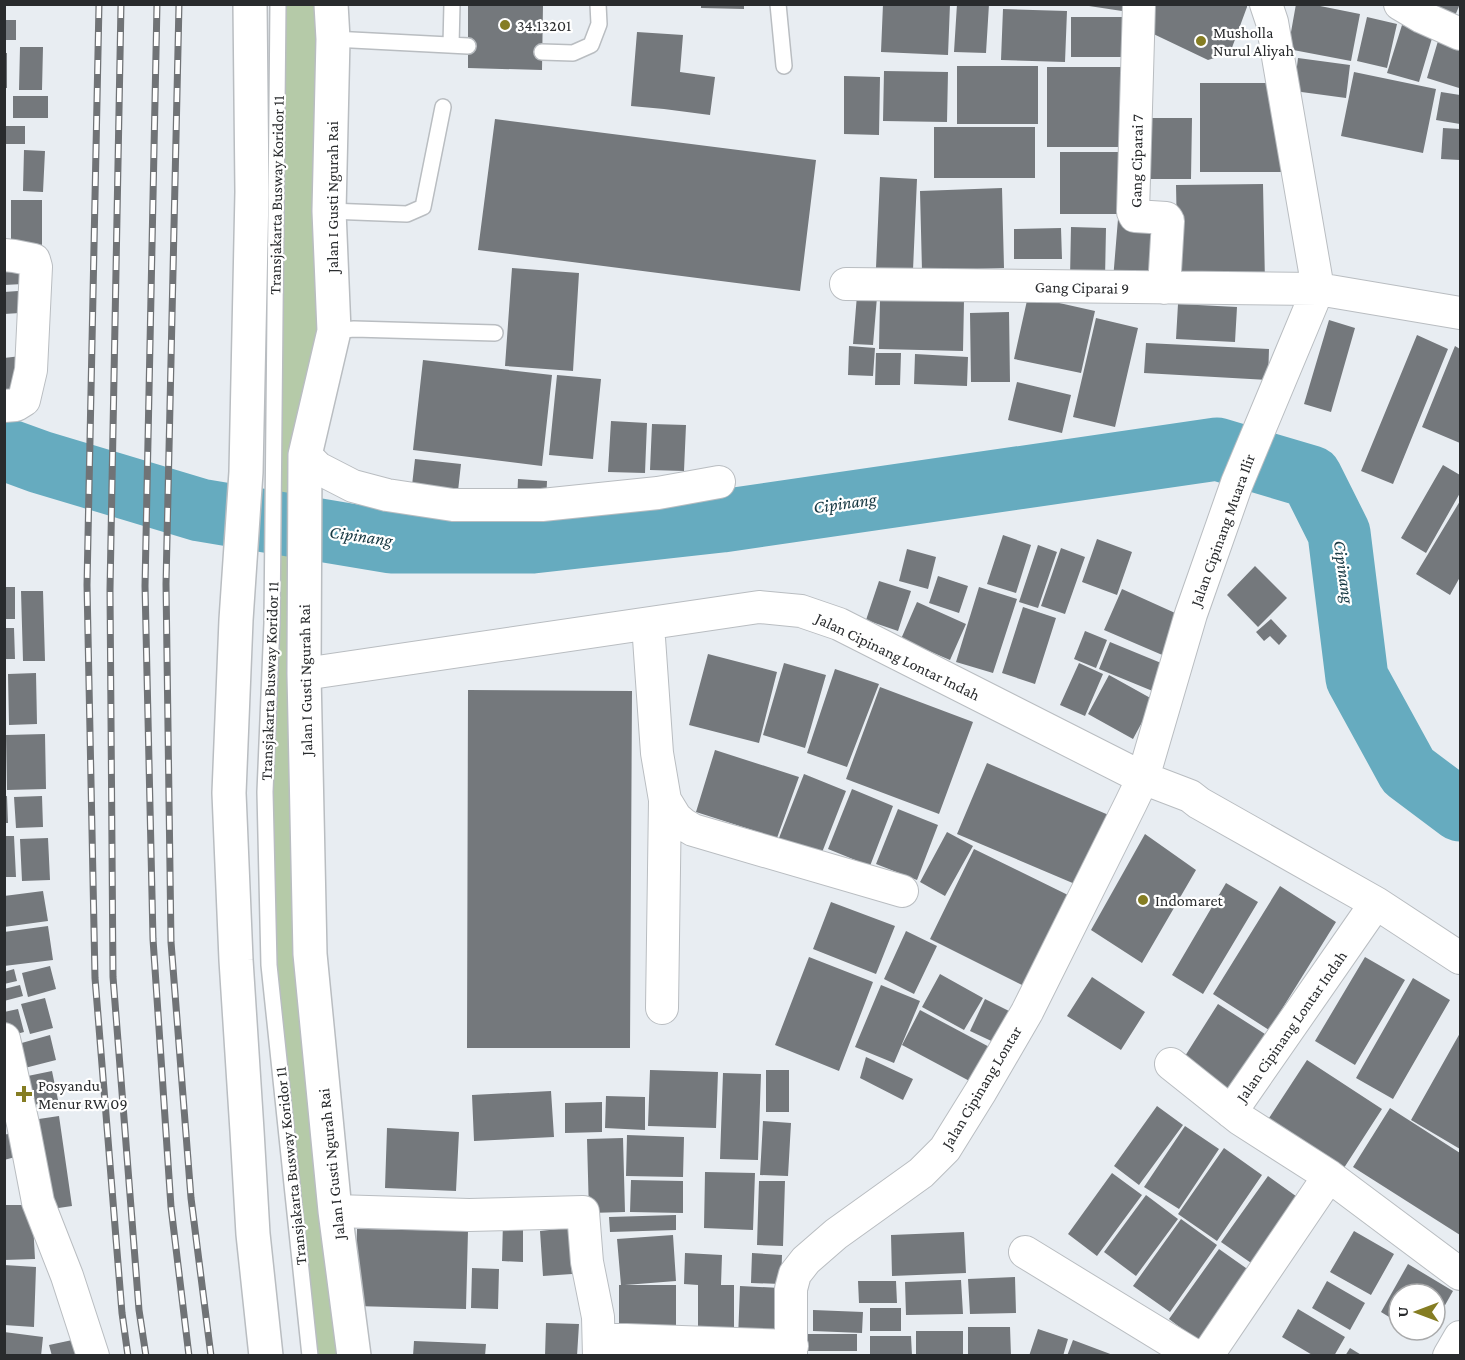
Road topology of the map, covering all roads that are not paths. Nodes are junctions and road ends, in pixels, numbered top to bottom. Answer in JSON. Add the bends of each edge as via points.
{"nodes":[{"id":1,"x":250,"y":4,"type":"edge"},
{"id":2,"x":278,"y":4,"type":"edge"},
{"id":3,"x":331,"y":4,"type":"edge"},
{"id":4,"x":452,"y":4,"type":"edge"},
{"id":5,"x":598,"y":4,"type":"edge"},
{"id":6,"x":778,"y":4,"type":"edge"},
{"id":7,"x":1139,"y":4,"type":"edge"},
{"id":8,"x":1266,"y":4,"type":"edge"},
{"id":9,"x":1400,"y":4,"type":"edge"},
{"id":10,"x":1461,"y":34,"type":"edge"},
{"id":11,"x":333,"y":39,"type":"junction"},
{"id":12,"x":451,"y":45,"type":"junction"},
{"id":13,"x":468,"y":46,"type":"dead end"},
{"id":14,"x":542,"y":52,"type":"dead end"},
{"id":15,"x":784,"y":66,"type":"dead end"},
{"id":16,"x":443,"y":107,"type":"dead end"},
{"id":17,"x":329,"y":212,"type":"junction"},
{"id":18,"x":4,"y":255,"type":"edge"},
{"id":19,"x":846,"y":284,"type":"dead end"},
{"id":20,"x":1164,"y":288,"type":"junction"},
{"id":21,"x":1318,"y":289,"type":"junction"},
{"id":22,"x":1458,"y":308,"type":"edge"},
{"id":23,"x":334,"y":331,"type":"junction"},
{"id":24,"x":495,"y":333,"type":"dead end"},
{"id":25,"x":4,"y":406,"type":"edge"},
{"id":26,"x":306,"y":454,"type":"junction"},
{"id":27,"x":260,"y":479,"type":"junction"},
{"id":28,"x":719,"y":482,"type":"dead end"},
{"id":29,"x":648,"y":624,"type":"junction"},
{"id":30,"x":304,"y":674,"type":"junction"},
{"id":31,"x":1143,"y":778,"type":"junction"},
{"id":32,"x":664,"y":800,"type":"junction"},
{"id":33,"x":902,"y":891,"type":"dead end"},
{"id":34,"x":1376,"y":903,"type":"junction"},
{"id":35,"x":1461,"y":958,"type":"edge"},
{"id":36,"x":662,"y":1008,"type":"dead end"},
{"id":37,"x":4,"y":1039,"type":"edge"},
{"id":38,"x":1171,"y":1064,"type":"dead end"},
{"id":39,"x":1231,"y":1112,"type":"junction"},
{"id":40,"x":1329,"y":1176,"type":"junction"},
{"id":41,"x":334,"y":1211,"type":"junction"},
{"id":42,"x":1025,"y":1252,"type":"dead end"},
{"id":43,"x":1461,"y":1274,"type":"edge"},
{"id":44,"x":1461,"y":1337,"type":"edge"},
{"id":45,"x":599,"y":1347,"type":"edge"},
{"id":46,"x":792,"y":1351,"type":"edge"},
{"id":47,"x":93,"y":1356,"type":"edge"},
{"id":48,"x":266,"y":1356,"type":"edge"},
{"id":49,"x":310,"y":1356,"type":"edge"},
{"id":50,"x":354,"y":1356,"type":"edge"},
{"id":51,"x":1195,"y":1356,"type":"edge"},
{"id":52,"x":1206,"y":1356,"type":"edge"},
{"id":53,"x":1449,"y":1356,"type":"edge"}],
"edges":[{"from":1,"to":27,"type":"main road"},
{"from":2,"to":27,"type":"lane","name":"Transjakarta Busway Koridor 11"},
{"from":3,"to":11,"type":"main road","name":"Jalan I Gusti Ngurah Rai"},
{"from":4,"to":12,"type":"lane"},
{"from":5,"to":14,"type":"lane","via":[[599,24],[591,45],[573,53]]},
{"from":6,"to":15,"type":"lane"},
{"from":7,"to":20,"type":"street","name":"Gang Ciparai 7","via":[[1133,212],[1135,216],[1168,221]]},
{"from":8,"to":21,"type":"street"},
{"from":9,"to":10,"type":"street"},
{"from":11,"to":12,"type":"lane"},
{"from":11,"to":17,"type":"main road","name":"Jalan I Gusti Ngurah Rai"},
{"from":12,"to":13,"type":"lane"},
{"from":16,"to":17,"type":"lane","via":[[423,207],[407,214]]},
{"from":17,"to":23,"type":"main road","name":"Jalan I Gusti Ngurah Rai"},
{"from":18,"to":25,"type":"street","via":[[34,260],[36,267],[31,370],[24,400]]},
{"from":19,"to":20,"type":"street","name":"Gang Ciparai 9"},
{"from":20,"to":21,"type":"street","name":"Gang Ciparai 9"},
{"from":21,"to":22,"type":"street"},
{"from":21,"to":31,"type":"street","name":"Jalan Cipinang Muara Ilir","via":[[1238,483],[1191,614]]},
{"from":23,"to":24,"type":"lane"},
{"from":23,"to":26,"type":"main road","name":"Jalan I Gusti Ngurah Rai"},
{"from":26,"to":28,"type":"street","via":[[318,468],[353,486],[453,504],[542,505],[658,493]]},
{"from":26,"to":30,"type":"main road","name":"Jalan I Gusti Ngurah Rai"},
{"from":27,"to":48,"type":"main road","via":[[236,620],[229,794],[253,1234]]},
{"from":27,"to":49,"type":"lane","name":"Transjakarta Busway Koridor 11","via":[[272,622],[265,792],[269,965]]},
{"from":29,"to":30,"type":"street","name":"Jalan Cipinang Lontar Indah"},
{"from":29,"to":31,"type":"street","name":"Jalan Cipinang Lontar Indah","via":[[759,608],[801,611],[839,624]]},
{"from":29,"to":32,"type":"street"},
{"from":30,"to":41,"type":"main road","name":"Jalan I Gusti Ngurah Rai","via":[[310,954]]},
{"from":31,"to":34,"type":"street","name":"Jalan Cipinang Lontar Indah","via":[[1190,796]]},
{"from":31,"to":46,"type":"street","name":"Jalan Cipinang Lontar","via":[[1027,1012],[945,1149],[921,1173],[836,1234],[795,1274],[791,1289]]},
{"from":32,"to":33,"type":"street","via":[[676,818],[693,830]]},
{"from":32,"to":36,"type":"street"},
{"from":34,"to":35,"type":"street","name":"Jalan Cipinang Lontar Indah"},
{"from":34,"to":39,"type":"street","name":"Jalan Cipinang Lontar Indah"},
{"from":37,"to":47,"type":"street","via":[[38,1202]]},
{"from":38,"to":39,"type":"street"},
{"from":39,"to":40,"type":"street","name":"Jalan Cipinang Lontar Indah"},
{"from":40,"to":43,"type":"street","name":"Jalan Cipinang Lontar Indah"},
{"from":40,"to":52,"type":"street"},
{"from":41,"to":45,"type":"street","via":[[469,1215],[583,1212]]},
{"from":41,"to":50,"type":"main road","name":"Jalan I Gusti Ngurah Rai"},
{"from":42,"to":51,"type":"street"},
{"from":44,"to":53,"type":"street"},
{"from":45,"to":46,"type":"street"}]}
